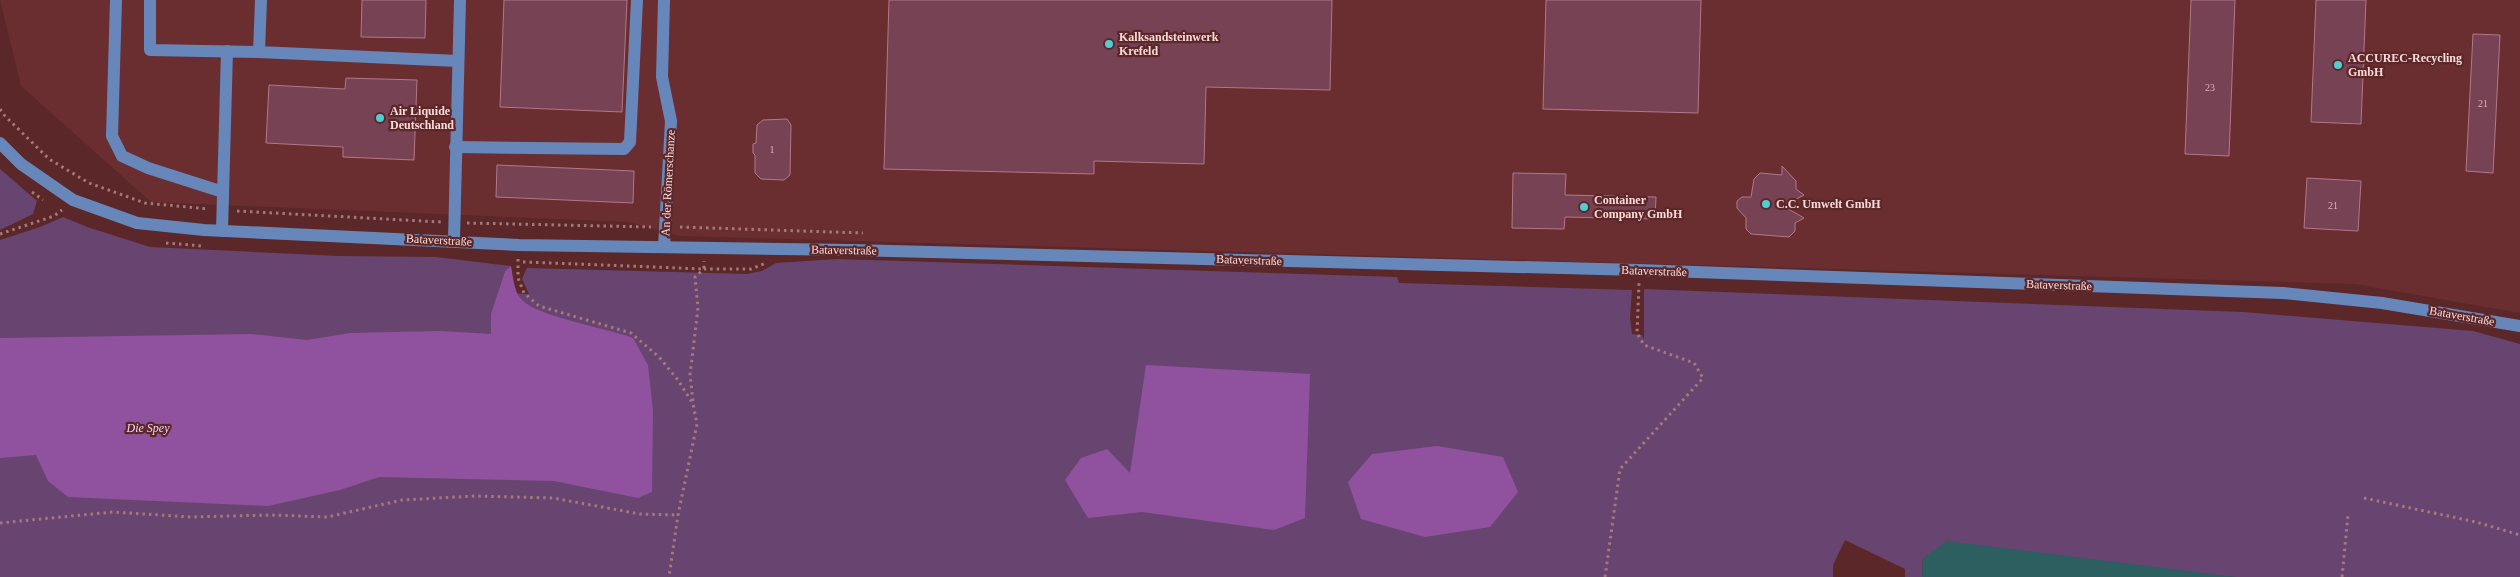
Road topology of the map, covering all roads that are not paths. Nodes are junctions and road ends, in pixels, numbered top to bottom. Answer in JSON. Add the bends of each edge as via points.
{"nodes":[{"id":1,"x":116,"y":0,"type":"edge"},
{"id":2,"x":150,"y":0,"type":"edge"},
{"id":3,"x":261,"y":0,"type":"edge"},
{"id":4,"x":460,"y":0,"type":"edge"},
{"id":5,"x":637,"y":0,"type":"edge"},
{"id":6,"x":664,"y":0,"type":"edge"},
{"id":7,"x":227,"y":51,"type":"junction"},
{"id":8,"x":259,"y":52,"type":"junction"},
{"id":9,"x":458,"y":61,"type":"junction"},
{"id":10,"x":0,"y":143,"type":"edge"},
{"id":11,"x":456,"y":147,"type":"junction"},
{"id":12,"x":223,"y":192,"type":"junction"},
{"id":13,"x":222,"y":230,"type":"junction"},
{"id":14,"x":454,"y":240,"type":"junction"},
{"id":15,"x":664,"y":247,"type":"junction"},
{"id":16,"x":2520,"y":326,"type":"edge"}],
"edges":[{"from":1,"to":12,"type":"street","via":[[112,136],[122,156],[148,168]]},
{"from":2,"to":7,"type":"street","via":[[150,50]]},
{"from":3,"to":8,"type":"street"},
{"from":4,"to":9,"type":"street"},
{"from":5,"to":11,"type":"street","via":[[630,142],[624,149]]},
{"from":6,"to":15,"type":"street","name":"An der Römerschanze","via":[[662,77],[671,121]]},
{"from":7,"to":8,"type":"street"},
{"from":7,"to":12,"type":"street"},
{"from":8,"to":9,"type":"street"},
{"from":9,"to":11,"type":"street"},
{"from":10,"to":13,"type":"street","name":"Bataverstraße","via":[[21,164],[72,200],[137,223]]},
{"from":11,"to":14,"type":"street"},
{"from":12,"to":13,"type":"street"},
{"from":13,"to":14,"type":"street","name":"Bataverstraße"},
{"from":14,"to":15,"type":"street","name":"Bataverstraße","via":[[519,245]]},
{"from":15,"to":16,"type":"street","name":"Bataverstraße","via":[[1639,270],[2284,293],[2382,303]]}]}
